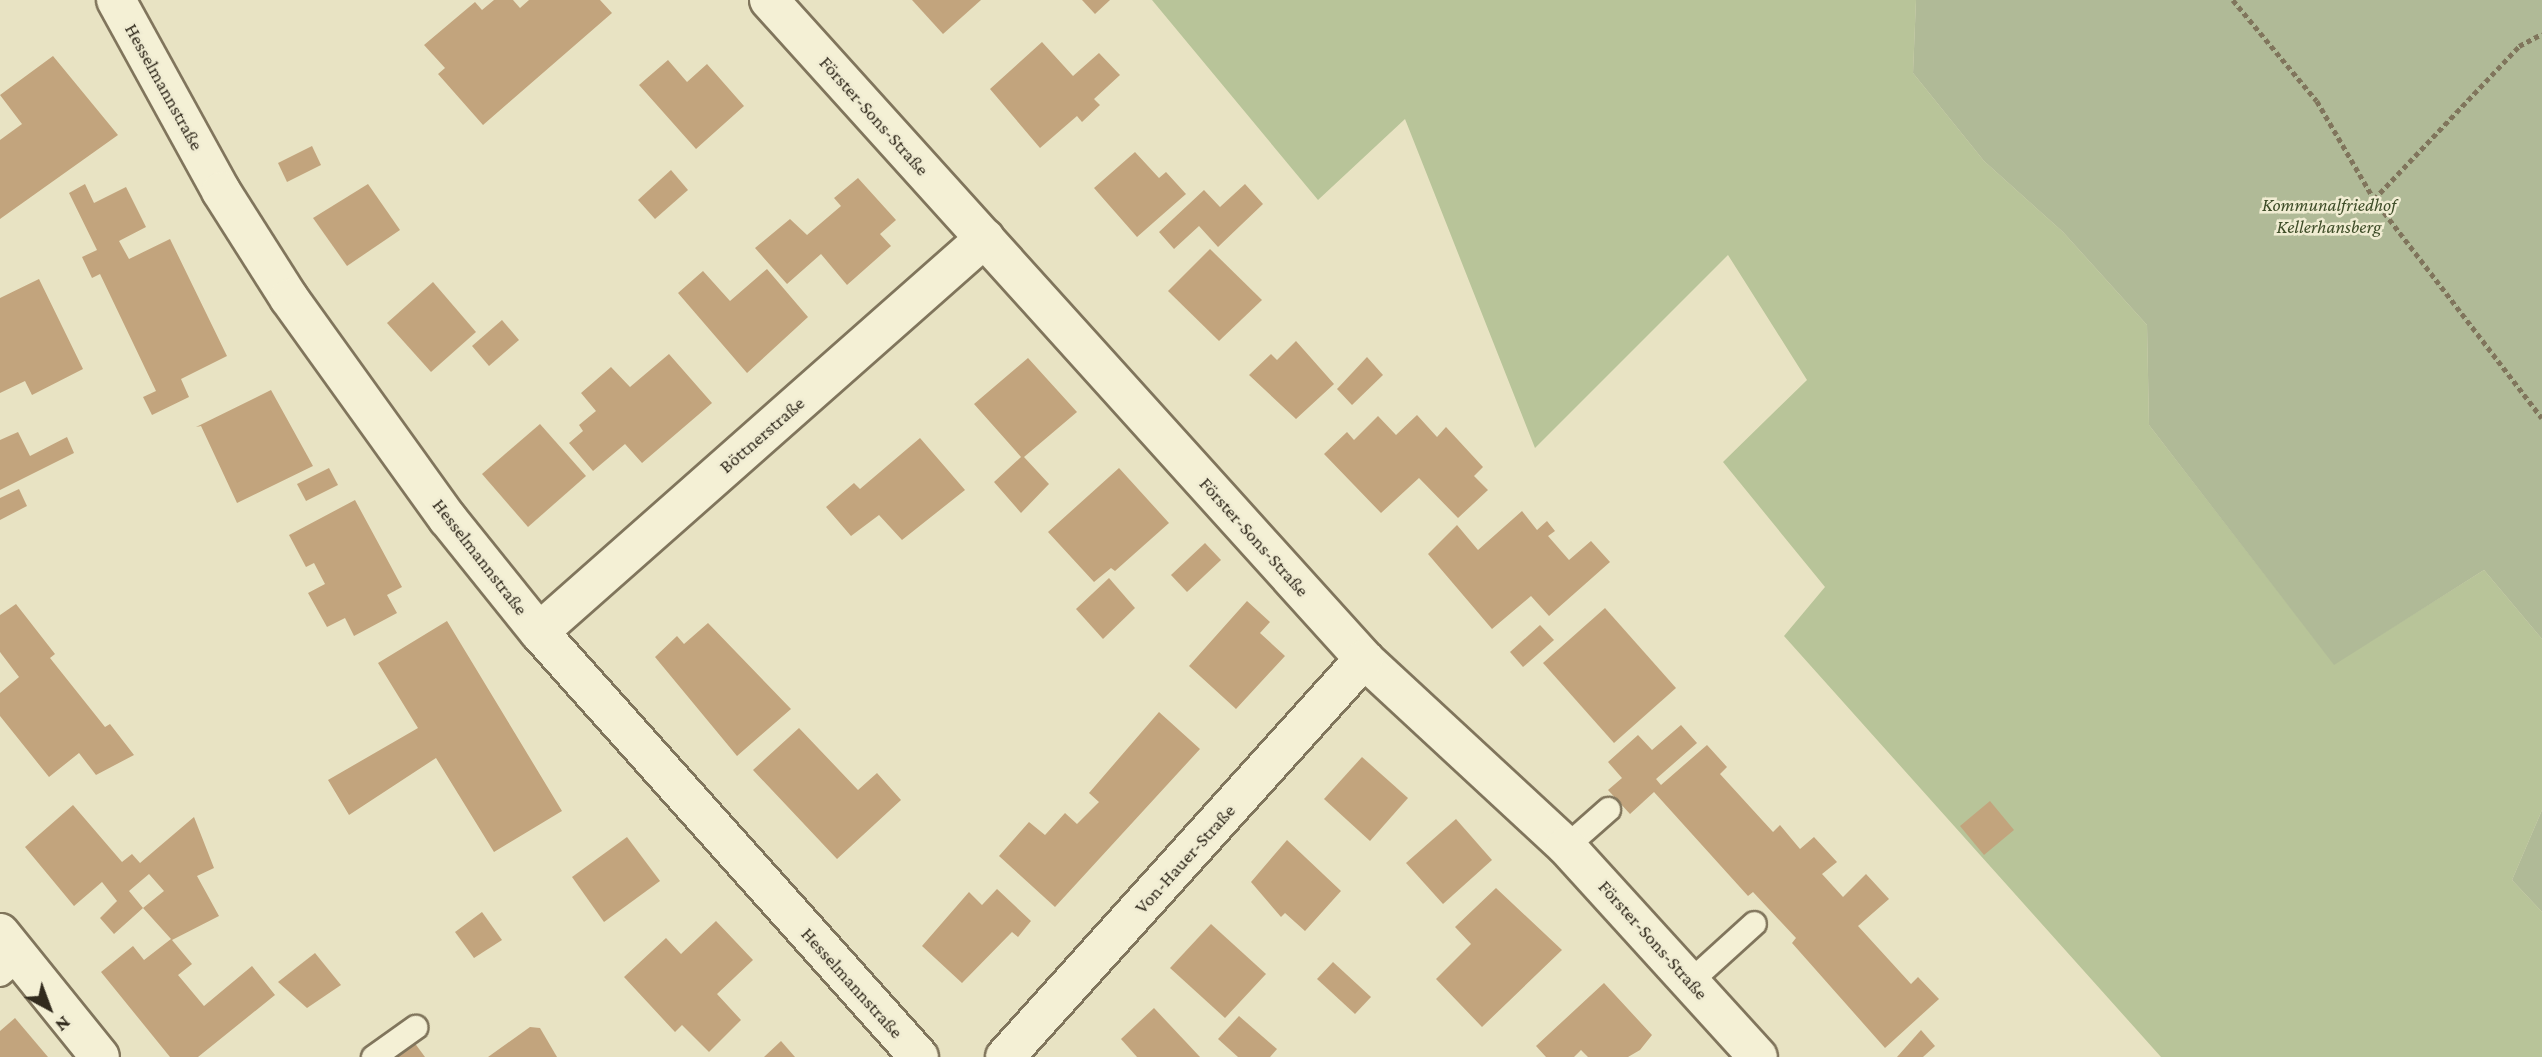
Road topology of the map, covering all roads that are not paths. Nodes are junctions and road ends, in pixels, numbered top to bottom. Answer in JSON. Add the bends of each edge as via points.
{"nodes":[{"id":1,"x":116,"y":0,"type":"edge"},
{"id":2,"x":769,"y":0,"type":"edge"},
{"id":3,"x":985,"y":239,"type":"junction"},
{"id":4,"x":539,"y":632,"type":"junction"},
{"id":5,"x":1364,"y":659,"type":"junction"},
{"id":6,"x":1608,"y":809,"type":"dead end"},
{"id":7,"x":1566,"y":846,"type":"junction"},
{"id":8,"x":1754,"y":923,"type":"dead end"},
{"id":9,"x":7,"y":955,"type":"edge"},
{"id":10,"x":1689,"y":981,"type":"junction"},
{"id":11,"x":415,"y":1027,"type":"dead end"},
{"id":12,"x":100,"y":1057,"type":"edge"},
{"id":13,"x":373,"y":1057,"type":"edge"},
{"id":14,"x":919,"y":1057,"type":"edge"},
{"id":15,"x":1005,"y":1057,"type":"edge"},
{"id":16,"x":1758,"y":1057,"type":"edge"}],
"edges":[{"from":1,"to":4,"type":"street","name":"Hesselmannstraße","via":[[221,191],[289,298],[448,519]]},
{"from":2,"to":3,"type":"street","name":"Förster-Sons-Straße"},
{"from":3,"to":4,"type":"street","name":"Böttnerstraße"},
{"from":3,"to":5,"type":"street","name":"Förster-Sons-Straße"},
{"from":4,"to":14,"type":"street","name":"Hesselmannstraße"},
{"from":5,"to":7,"type":"street","name":"Förster-Sons-Straße"},
{"from":5,"to":15,"type":"street","name":"Von-Hauer-Straße"},
{"from":6,"to":7,"type":"lane"},
{"from":7,"to":10,"type":"street","name":"Förster-Sons-Straße"},
{"from":8,"to":10,"type":"lane"},
{"from":9,"to":12,"type":"street"},
{"from":10,"to":16,"type":"street","name":"Förster-Sons-Straße"},
{"from":11,"to":13,"type":"lane"}]}
